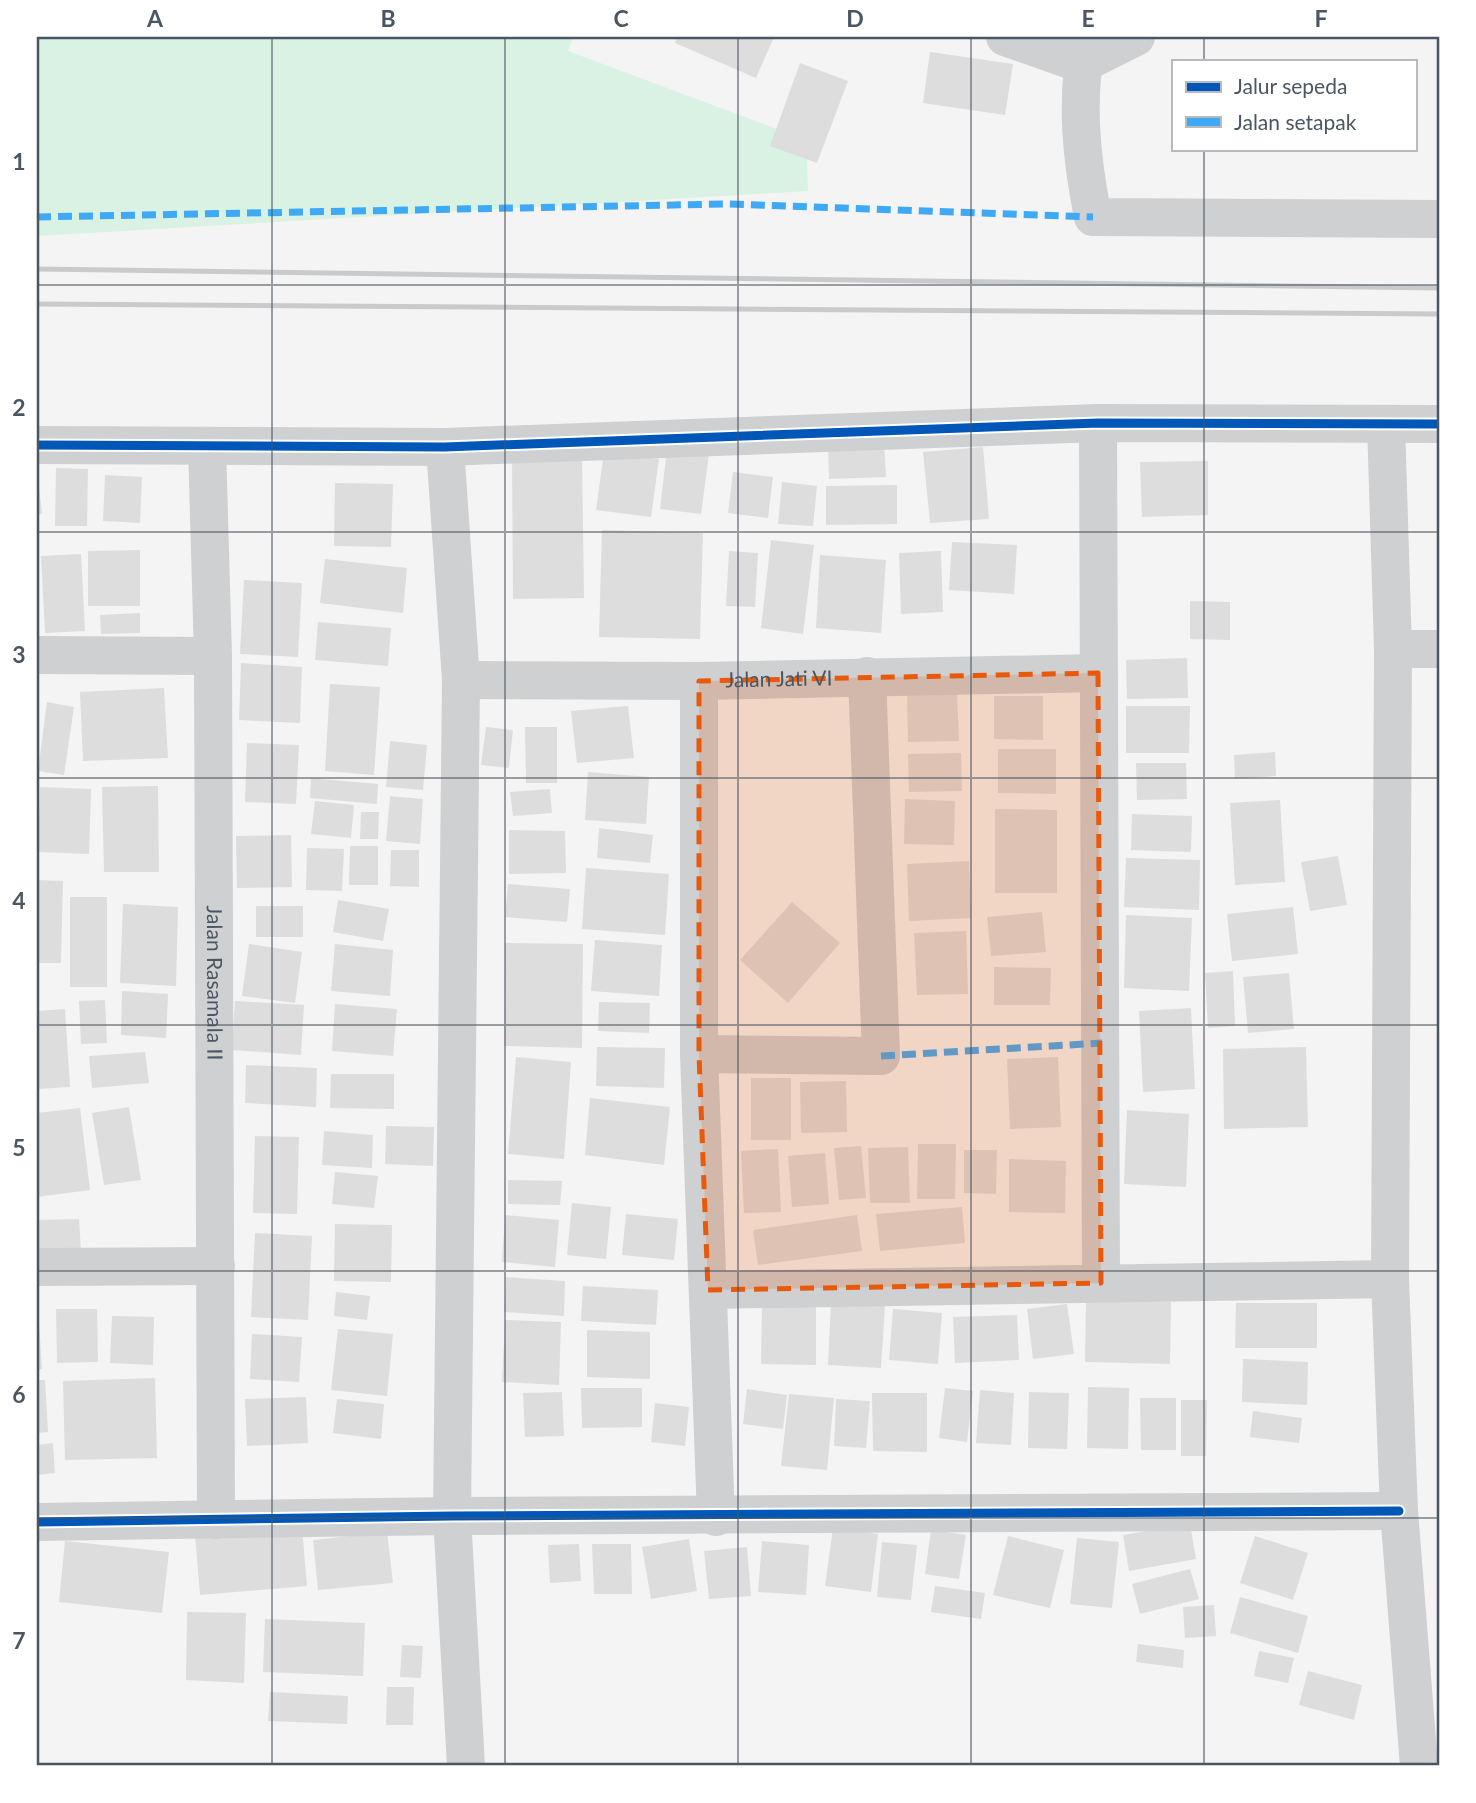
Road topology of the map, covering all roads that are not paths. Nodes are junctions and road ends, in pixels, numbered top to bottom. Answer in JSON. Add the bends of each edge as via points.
{"nodes":[{"id":1,"x":1006,"y":37,"type":"edge"},
{"id":2,"x":1136,"y":37,"type":"edge"},
{"id":3,"x":1085,"y":51,"type":"edge"},
{"id":4,"x":1439,"y":219,"type":"edge"},
{"id":5,"x":1098,"y":423,"type":"junction"},
{"id":6,"x":1386,"y":424,"type":"junction"},
{"id":7,"x":1439,"y":424,"type":"edge"},
{"id":8,"x":37,"y":444,"type":"edge"},
{"id":9,"x":207,"y":446,"type":"junction"},
{"id":10,"x":445,"y":447,"type":"junction"},
{"id":11,"x":1392,"y":649,"type":"junction"},
{"id":12,"x":1439,"y":649,"type":"edge"},
{"id":13,"x":37,"y":655,"type":"edge"},
{"id":14,"x":213,"y":656,"type":"junction"},
{"id":15,"x":1098,"y":673,"type":"junction"},
{"id":16,"x":867,"y":676,"type":"junction"},
{"id":17,"x":461,"y":680,"type":"junction"},
{"id":18,"x":699,"y":681,"type":"junction"},
{"id":19,"x":699,"y":1054,"type":"junction"},
{"id":20,"x":216,"y":1266,"type":"junction"},
{"id":21,"x":37,"y":1267,"type":"edge"},
{"id":22,"x":1390,"y":1279,"type":"junction"},
{"id":23,"x":1101,"y":1283,"type":"junction"},
{"id":24,"x":708,"y":1290,"type":"junction"},
{"id":25,"x":1399,"y":1511,"type":"junction"},
{"id":26,"x":453,"y":1516,"type":"junction"},
{"id":27,"x":716,"y":1517,"type":"junction"},
{"id":28,"x":216,"y":1520,"type":"junction"},
{"id":29,"x":37,"y":1522,"type":"edge"},
{"id":30,"x":466,"y":1766,"type":"edge"},
{"id":31,"x":1419,"y":1766,"type":"edge"}],
"edges":[{"from":1,"to":3,"type":"street"},
{"from":2,"to":3,"type":"street"},
{"from":3,"to":4,"type":"street","via":[[1081,160],[1093,216]]},
{"from":5,"to":6,"type":"street"},
{"from":5,"to":10,"type":"street"},
{"from":5,"to":15,"type":"street"},
{"from":6,"to":7,"type":"street"},
{"from":6,"to":11,"type":"street"},
{"from":8,"to":9,"type":"street"},
{"from":9,"to":10,"type":"street"},
{"from":9,"to":14,"type":"street","name":"Jalan Rasamala II"},
{"from":10,"to":17,"type":"street"},
{"from":11,"to":12,"type":"street"},
{"from":11,"to":22,"type":"street"},
{"from":13,"to":14,"type":"street"},
{"from":14,"to":20,"type":"street","name":"Jalan Rasamala II"},
{"from":15,"to":16,"type":"street","name":"Jalan Jati VI"},
{"from":15,"to":23,"type":"street"},
{"from":16,"to":18,"type":"street","name":"Jalan Jati VI"},
{"from":16,"to":19,"type":"street","via":[[881,1056]]},
{"from":17,"to":18,"type":"street","name":"Jalan Jati VI"},
{"from":17,"to":26,"type":"street"},
{"from":18,"to":19,"type":"street"},
{"from":19,"to":24,"type":"street"},
{"from":20,"to":21,"type":"street"},
{"from":20,"to":28,"type":"street","name":"Jalan Rasamala II"},
{"from":22,"to":23,"type":"street"},
{"from":22,"to":25,"type":"street"},
{"from":23,"to":24,"type":"street"},
{"from":24,"to":27,"type":"street"},
{"from":25,"to":27,"type":"street"},
{"from":25,"to":31,"type":"street"},
{"from":26,"to":27,"type":"street"},
{"from":26,"to":28,"type":"street"},
{"from":26,"to":30,"type":"street"},
{"from":28,"to":29,"type":"street"}]}
